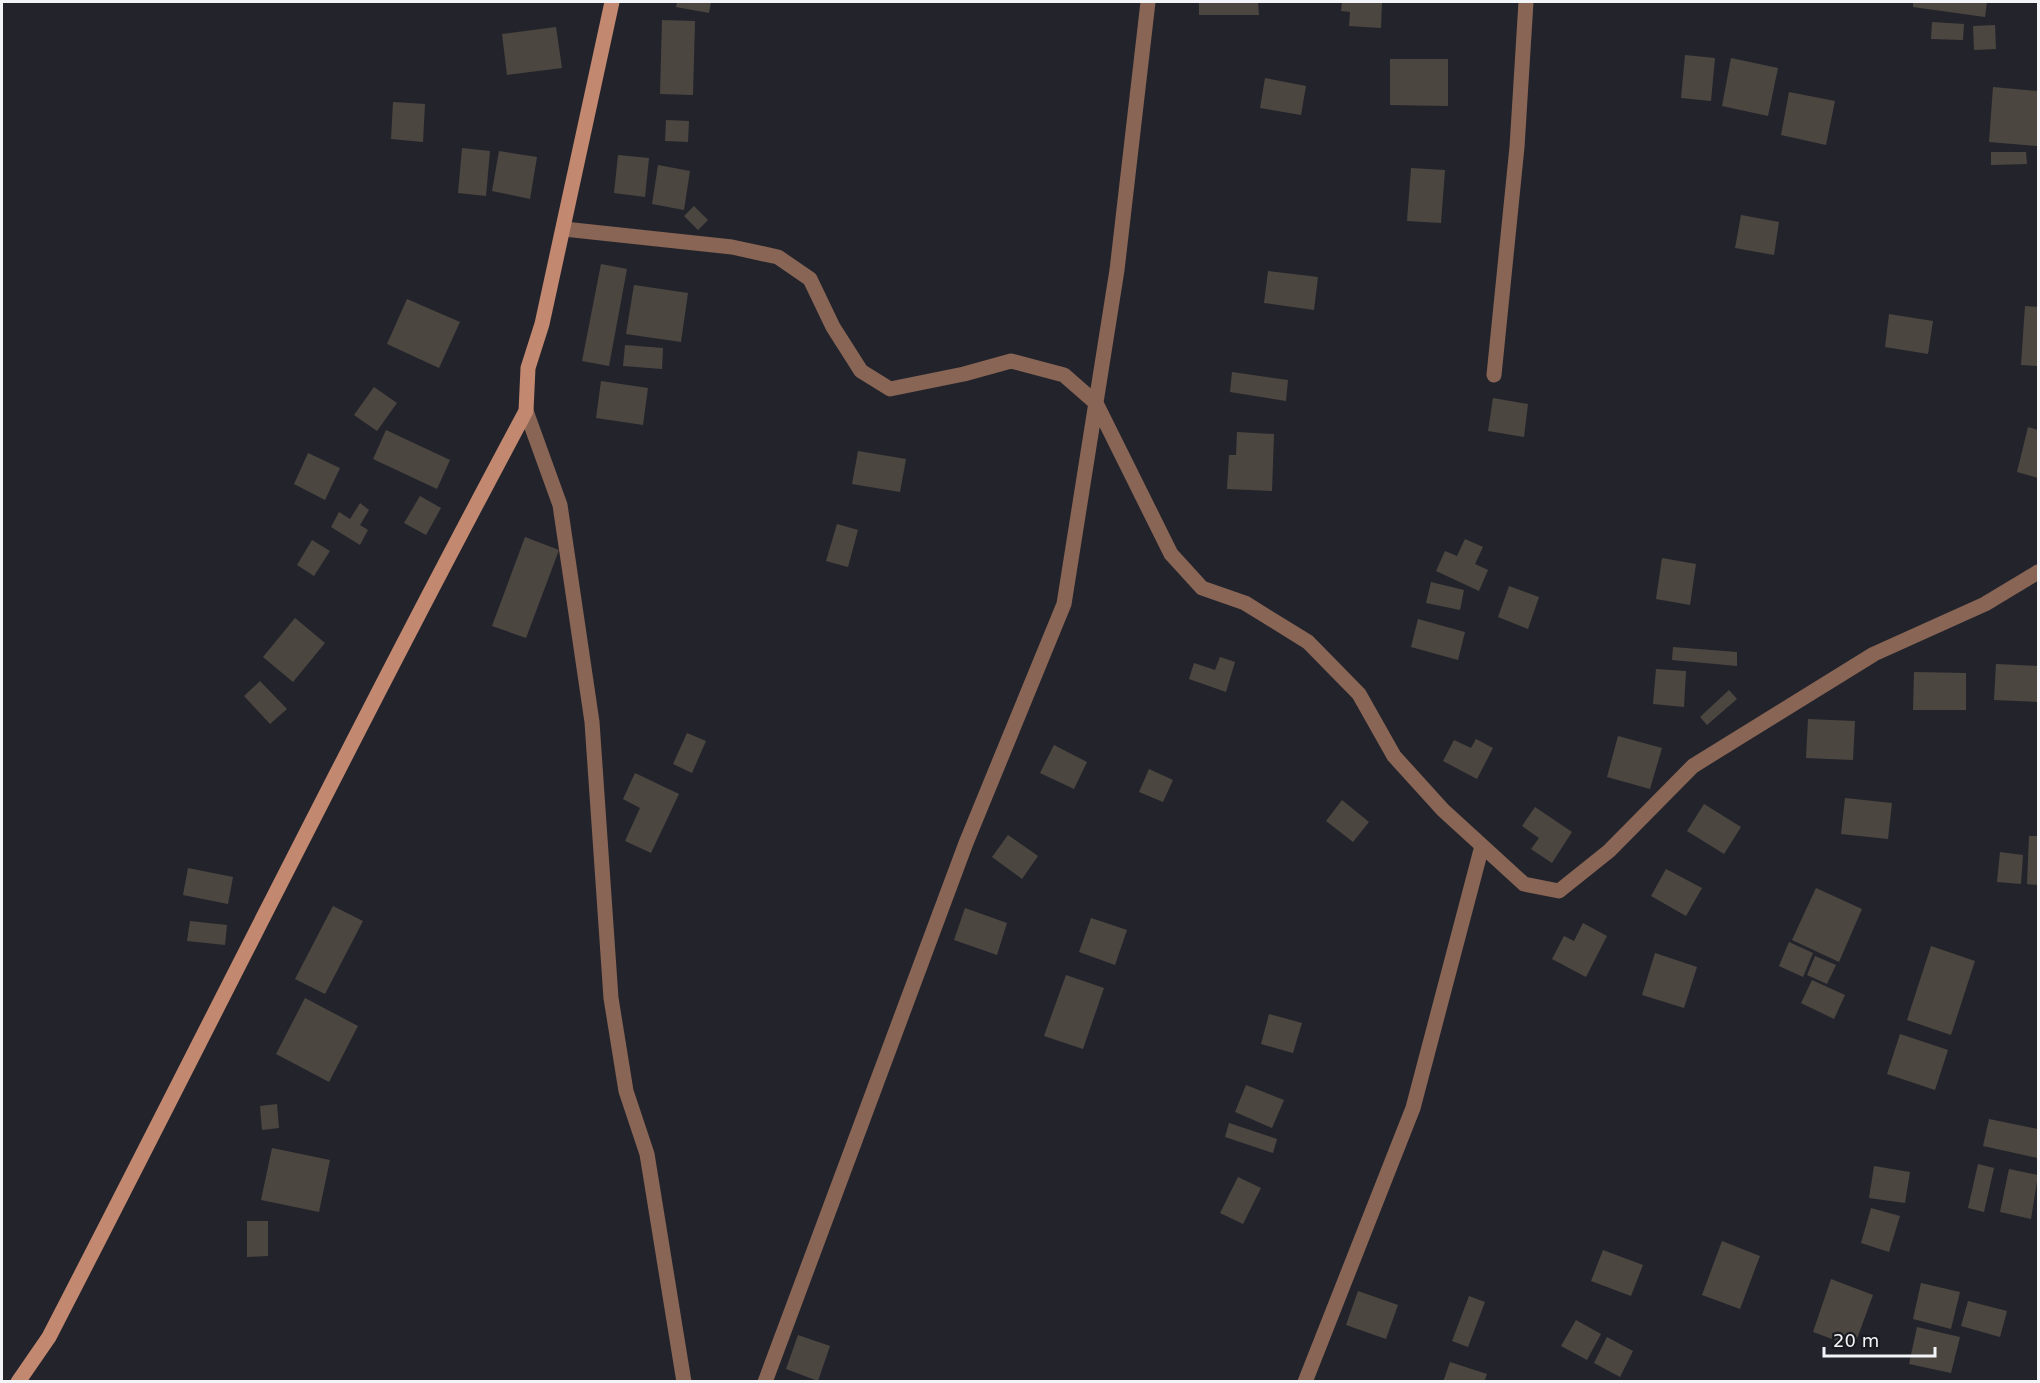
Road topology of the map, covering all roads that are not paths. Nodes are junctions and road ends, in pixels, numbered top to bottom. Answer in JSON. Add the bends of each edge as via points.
{"nodes":[{"id":1,"x":612,"y":2,"type":"edge"},
{"id":2,"x":1148,"y":2,"type":"edge"},
{"id":3,"x":1526,"y":2,"type":"edge"},
{"id":4,"x":564,"y":229,"type":"junction"},
{"id":5,"x":1494,"y":375,"type":"dead end"},
{"id":6,"x":1096,"y":403,"type":"junction"},
{"id":7,"x":526,"y":411,"type":"junction"},
{"id":8,"x":2038,"y":572,"type":"edge"},
{"id":9,"x":1482,"y":846,"type":"junction"},
{"id":10,"x":18,"y":1382,"type":"edge"},
{"id":11,"x":684,"y":1382,"type":"edge"},
{"id":12,"x":765,"y":1382,"type":"edge"},
{"id":13,"x":1305,"y":1382,"type":"edge"}],
"edges":[{"from":1,"to":4,"type":"street"},
{"from":2,"to":6,"type":"street","via":[[1117,270]]},
{"from":3,"to":5,"type":"street"},
{"from":4,"to":6,"type":"street","via":[[732,247],[778,256],[810,279],[833,327],[861,371],[890,389],[1011,361],[1064,375]]},
{"from":4,"to":7,"type":"street","via":[[528,368]]},
{"from":6,"to":9,"type":"street","via":[[1171,554],[1202,588],[1245,603],[1308,642],[1359,694],[1394,756]]},
{"from":6,"to":12,"type":"street","via":[[1064,604],[966,843]]},
{"from":7,"to":10,"type":"street","via":[[395,655],[255,938],[49,1337]]},
{"from":7,"to":11,"type":"street","via":[[560,505],[592,722],[610,998],[626,1091],[647,1154]]},
{"from":8,"to":9,"type":"street","via":[[1985,604],[1874,654],[1693,766],[1609,851],[1559,891],[1524,884]]},
{"from":9,"to":13,"type":"street","via":[[1413,1108]]}]}
